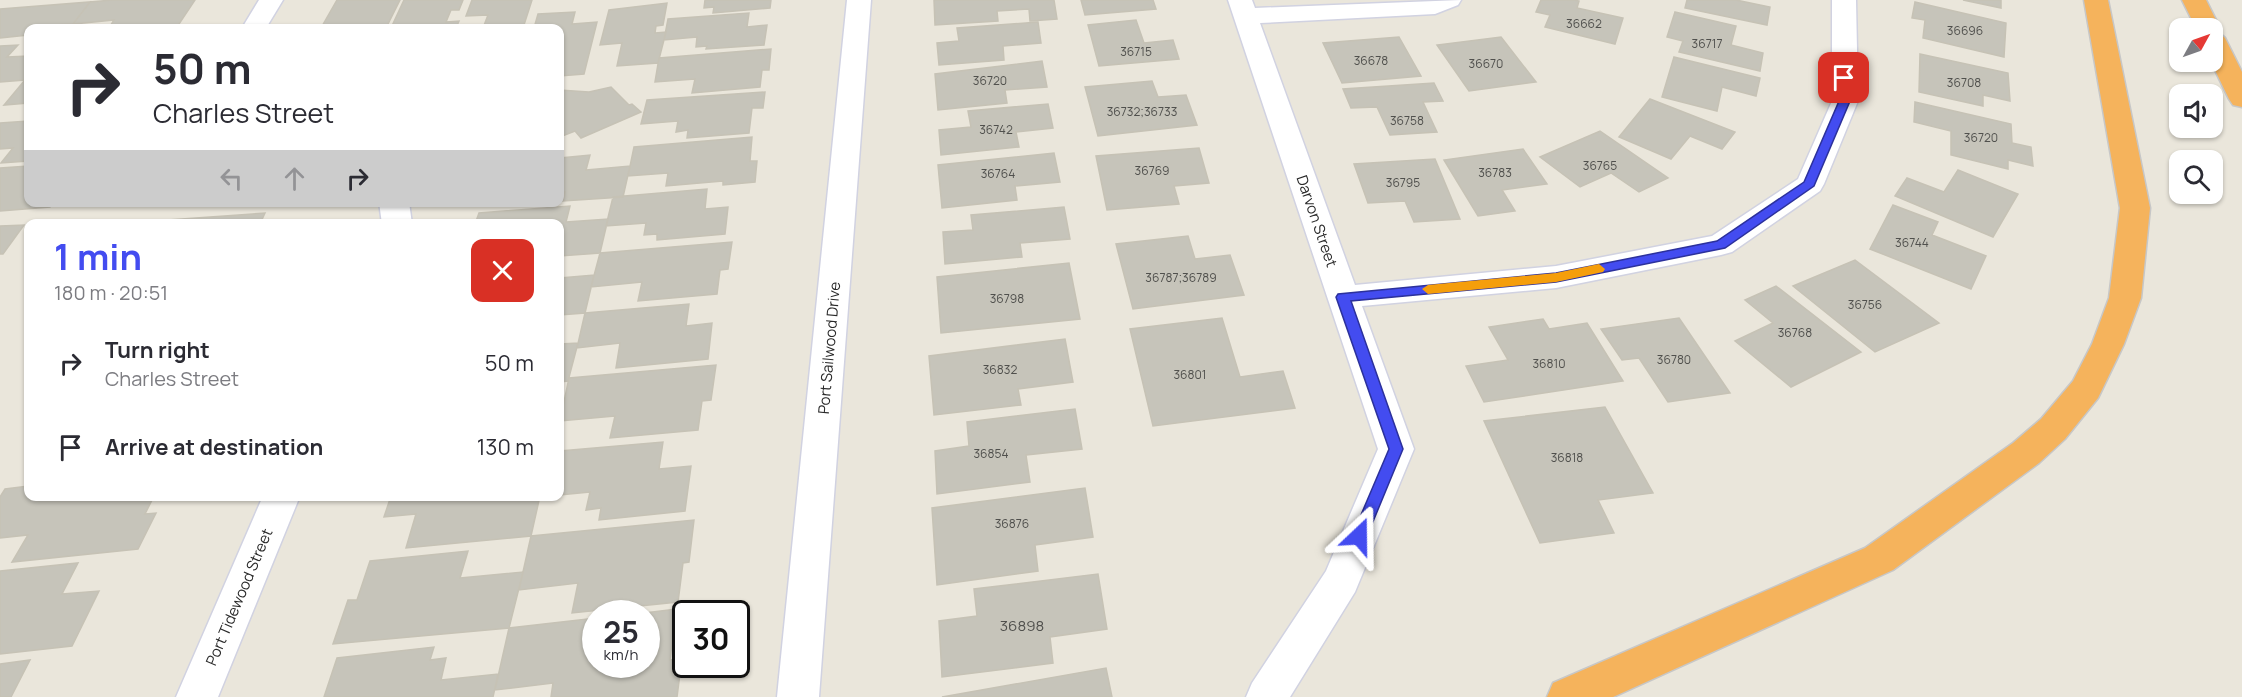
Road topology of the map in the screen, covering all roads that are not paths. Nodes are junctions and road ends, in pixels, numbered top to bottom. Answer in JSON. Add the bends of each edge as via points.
{"nodes":[{"id":1,"x":271,"y":0,"type":"edge"},
{"id":2,"x":859,"y":0,"type":"edge"},
{"id":3,"x":1449,"y":0,"type":"edge"},
{"id":4,"x":1844,"y":0,"type":"edge"},
{"id":5,"x":2096,"y":0,"type":"edge"},
{"id":6,"x":2194,"y":0,"type":"edge"},
{"id":7,"x":1243,"y":8,"type":"edge"},
{"id":8,"x":2203,"y":18,"type":"edge"},
{"id":9,"x":256,"y":24,"type":"edge"},
{"id":10,"x":2223,"y":60,"type":"edge"},
{"id":11,"x":2242,"y":99,"type":"edge"},
{"id":12,"x":1343,"y":297,"type":"junction"},
{"id":13,"x":280,"y":501,"type":"edge"},
{"id":14,"x":197,"y":697,"type":"edge"},
{"id":15,"x":798,"y":697,"type":"edge"},
{"id":16,"x":1267,"y":697,"type":"edge"},
{"id":17,"x":1568,"y":697,"type":"edge"}],
"edges":[{"from":1,"to":9,"type":"street"},
{"from":2,"to":15,"type":"street","name":"Port Sailwood Drive"},
{"from":3,"to":7,"type":"street","via":[[1435,7]]},
{"from":4,"to":12,"type":"street","via":[[1845,101],[1809,184],[1720,245],[1556,277]]},
{"from":5,"to":17,"type":"highway","via":[[2134,208],[2124,298],[2108,344],[2086,388],[2053,429],[2026,453],[1879,559]]},
{"from":6,"to":8,"type":"highway"},
{"from":7,"to":12,"type":"street","name":"Darvon Street"},
{"from":10,"to":11,"type":"highway"},
{"from":12,"to":16,"type":"street","name":"Darvon Street","via":[[1396,449],[1341,580]]},
{"from":13,"to":14,"type":"street","name":"Port Tidewood Street"}]}
